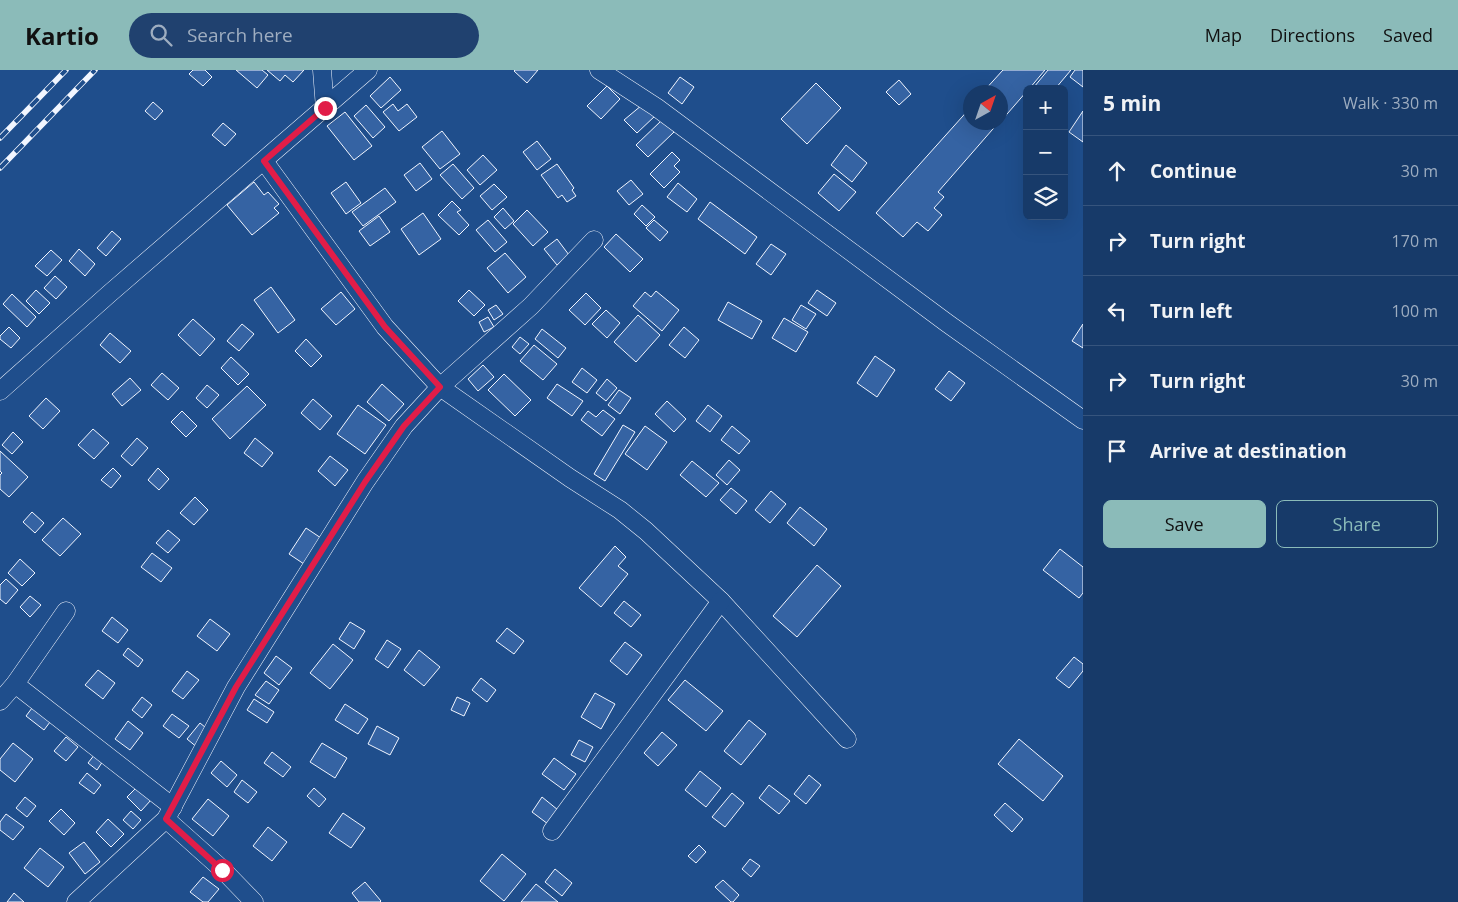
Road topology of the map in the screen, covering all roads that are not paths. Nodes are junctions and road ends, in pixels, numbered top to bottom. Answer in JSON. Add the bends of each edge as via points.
{"nodes":[{"id":1,"x":322,"y":70,"type":"edge"},
{"id":2,"x":368,"y":70,"type":"edge"},
{"id":3,"x":599,"y":70,"type":"edge"},
{"id":4,"x":325,"y":108,"type":"junction"},
{"id":5,"x":264,"y":161,"type":"junction"},
{"id":6,"x":594,"y":240,"type":"dead end"},
{"id":7,"x":440,"y":387,"type":"junction"},
{"id":8,"x":0,"y":392,"type":"edge"},
{"id":9,"x":1083,"y":420,"type":"edge"},
{"id":10,"x":721,"y":601,"type":"junction"},
{"id":11,"x":66,"y":611,"type":"dead end"},
{"id":12,"x":15,"y":684,"type":"junction"},
{"id":13,"x":0,"y":701,"type":"edge"},
{"id":14,"x":847,"y":739,"type":"dead end"},
{"id":15,"x":170,"y":813,"type":"junction"},
{"id":16,"x":552,"y":831,"type":"dead end"},
{"id":17,"x":76,"y":902,"type":"edge"},
{"id":18,"x":254,"y":902,"type":"edge"}],
"edges":[{"from":1,"to":4,"type":"street"},
{"from":2,"to":4,"type":"street"},
{"from":3,"to":9,"type":"street","via":[[656,107],[946,323]]},
{"from":4,"to":5,"type":"street"},
{"from":5,"to":7,"type":"street","via":[[385,327]]},
{"from":5,"to":8,"type":"street","via":[[108,294]]},
{"from":6,"to":7,"type":"street","via":[[524,312]]},
{"from":7,"to":10,"type":"street","via":[[620,510]]},
{"from":7,"to":15,"type":"street","via":[[404,426],[365,482],[236,687]]},
{"from":10,"to":14,"type":"street"},
{"from":10,"to":16,"type":"street"},
{"from":11,"to":12,"type":"street"},
{"from":12,"to":13,"type":"street"},
{"from":12,"to":15,"type":"street"},
{"from":15,"to":17,"type":"street"},
{"from":15,"to":18,"type":"street"}]}
